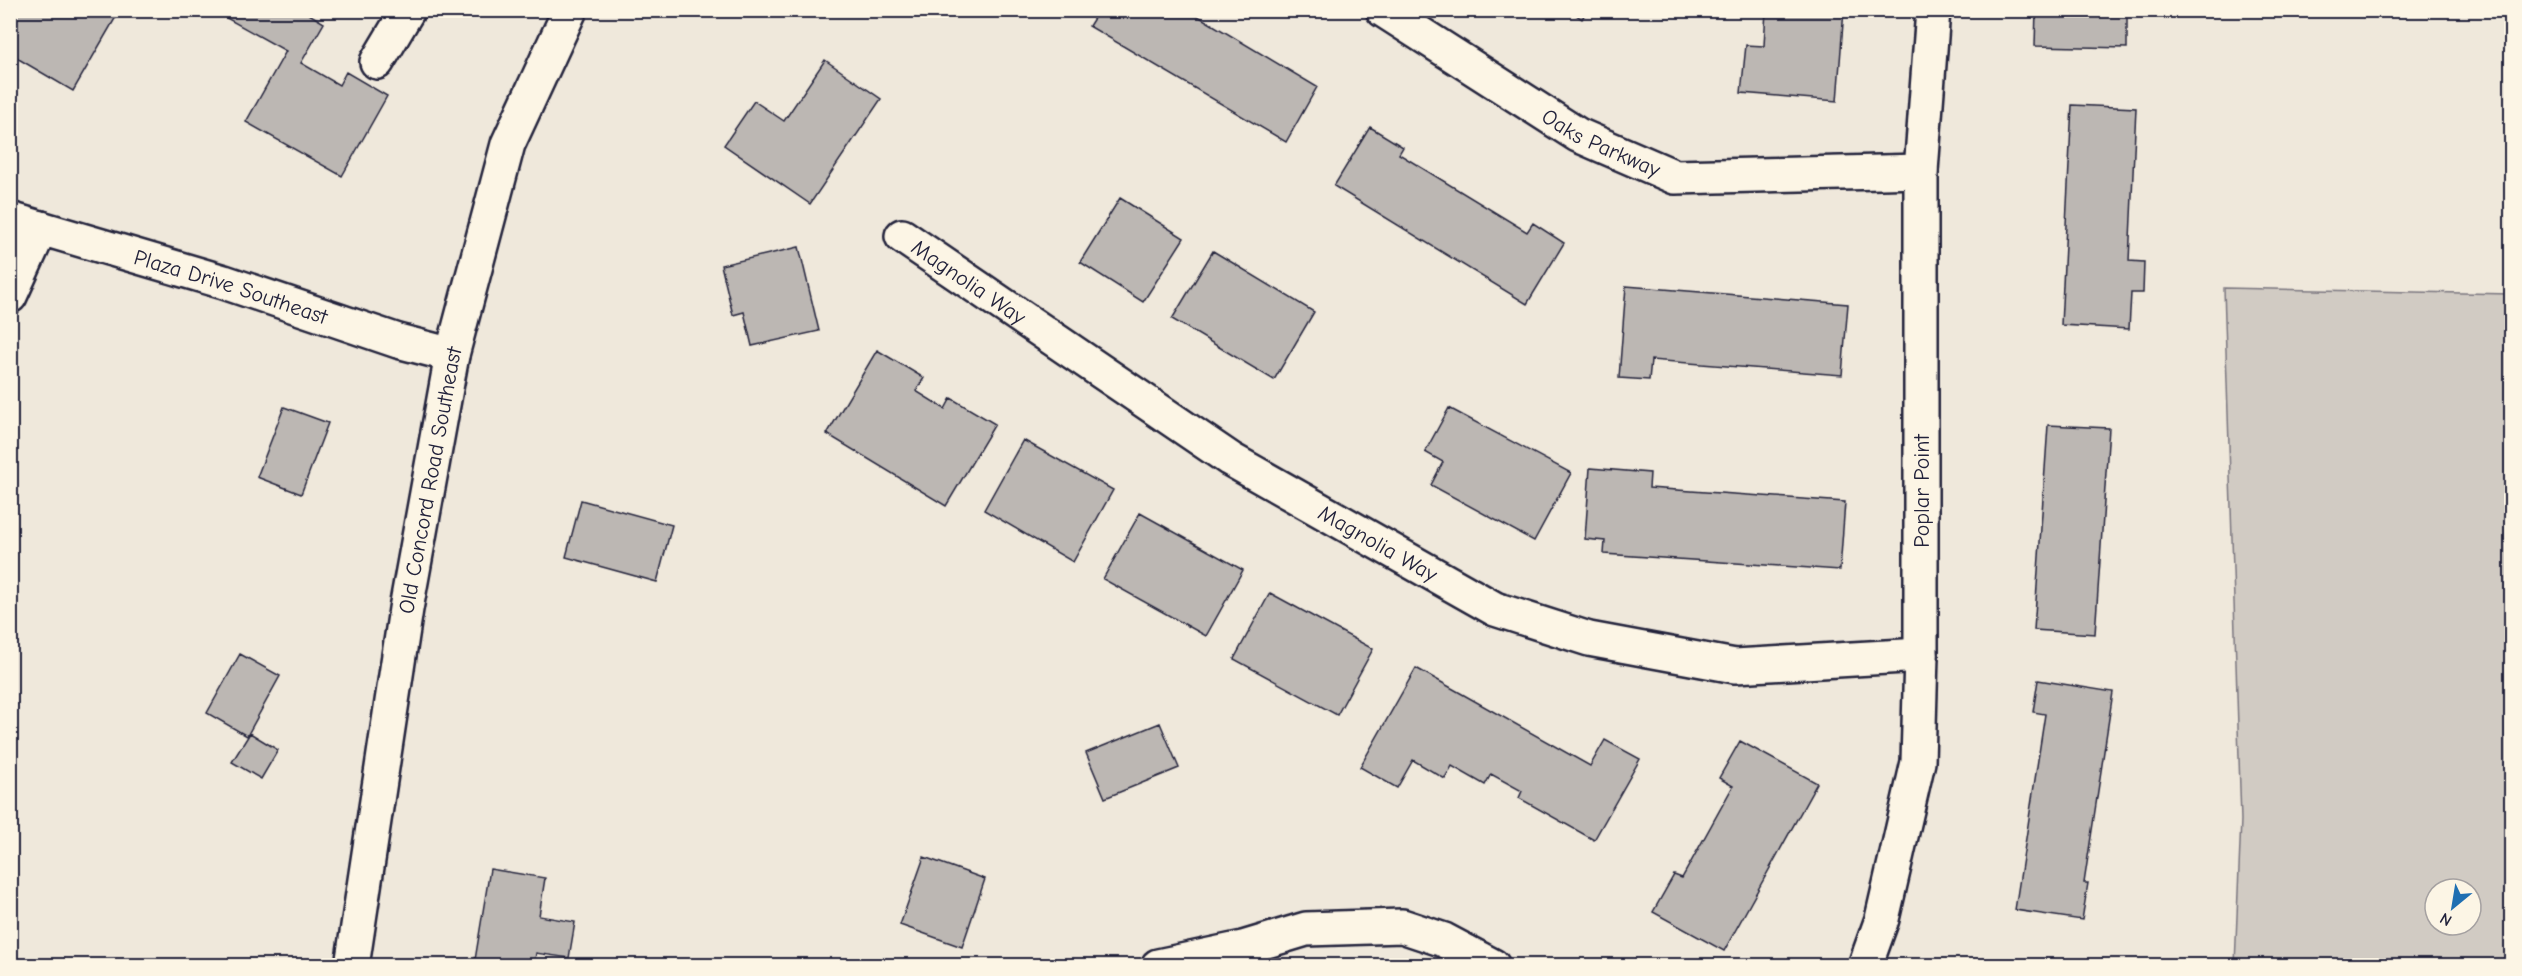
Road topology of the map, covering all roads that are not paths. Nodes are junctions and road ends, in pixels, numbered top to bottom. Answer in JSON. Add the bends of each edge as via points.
{"nodes":[{"id":1,"x":408,"y":10,"type":"edge"},
{"id":2,"x":570,"y":10,"type":"edge"},
{"id":3,"x":1383,"y":10,"type":"edge"},
{"id":4,"x":1933,"y":10,"type":"edge"},
{"id":5,"x":377,"y":62,"type":"dead end"},
{"id":6,"x":1921,"y":171,"type":"junction"},
{"id":7,"x":10,"y":219,"type":"edge"},
{"id":8,"x":41,"y":228,"type":"junction"},
{"id":9,"x":902,"y":236,"type":"dead end"},
{"id":10,"x":10,"y":296,"type":"edge"},
{"id":11,"x":452,"y":355,"type":"junction"},
{"id":12,"x":1921,"y":655,"type":"junction"},
{"id":13,"x":352,"y":966,"type":"edge"},
{"id":14,"x":1158,"y":966,"type":"edge"},
{"id":15,"x":1493,"y":966,"type":"edge"},
{"id":16,"x":1865,"y":966,"type":"edge"}],
"edges":[{"from":1,"to":5,"type":"street"},
{"from":2,"to":11,"type":"street","name":"Old Concord Road Southeast","via":[[508,144]]},
{"from":3,"to":6,"type":"street","name":"Oaks Parkway","via":[[1578,135],[1675,177]]},
{"from":4,"to":6,"type":"street","name":"Poplar Point"},
{"from":6,"to":12,"type":"street","name":"Poplar Point"},
{"from":7,"to":8,"type":"street","name":"Plaza Drive Southeast"},
{"from":8,"to":10,"type":"street"},
{"from":8,"to":11,"type":"street","name":"Plaza Drive Southeast"},
{"from":9,"to":12,"type":"street","name":"Magnolia Way","via":[[1230,459],[1495,609],[1589,639],[1735,666]]},
{"from":11,"to":13,"type":"street","name":"Old Concord Road Southeast","via":[[406,609]]},
{"from":12,"to":16,"type":"street","name":"Poplar Point","via":[[1918,762],[1882,919]]},
{"from":14,"to":15,"type":"street","via":[[1243,948],[1306,929],[1402,926],[1444,940]]}]}
